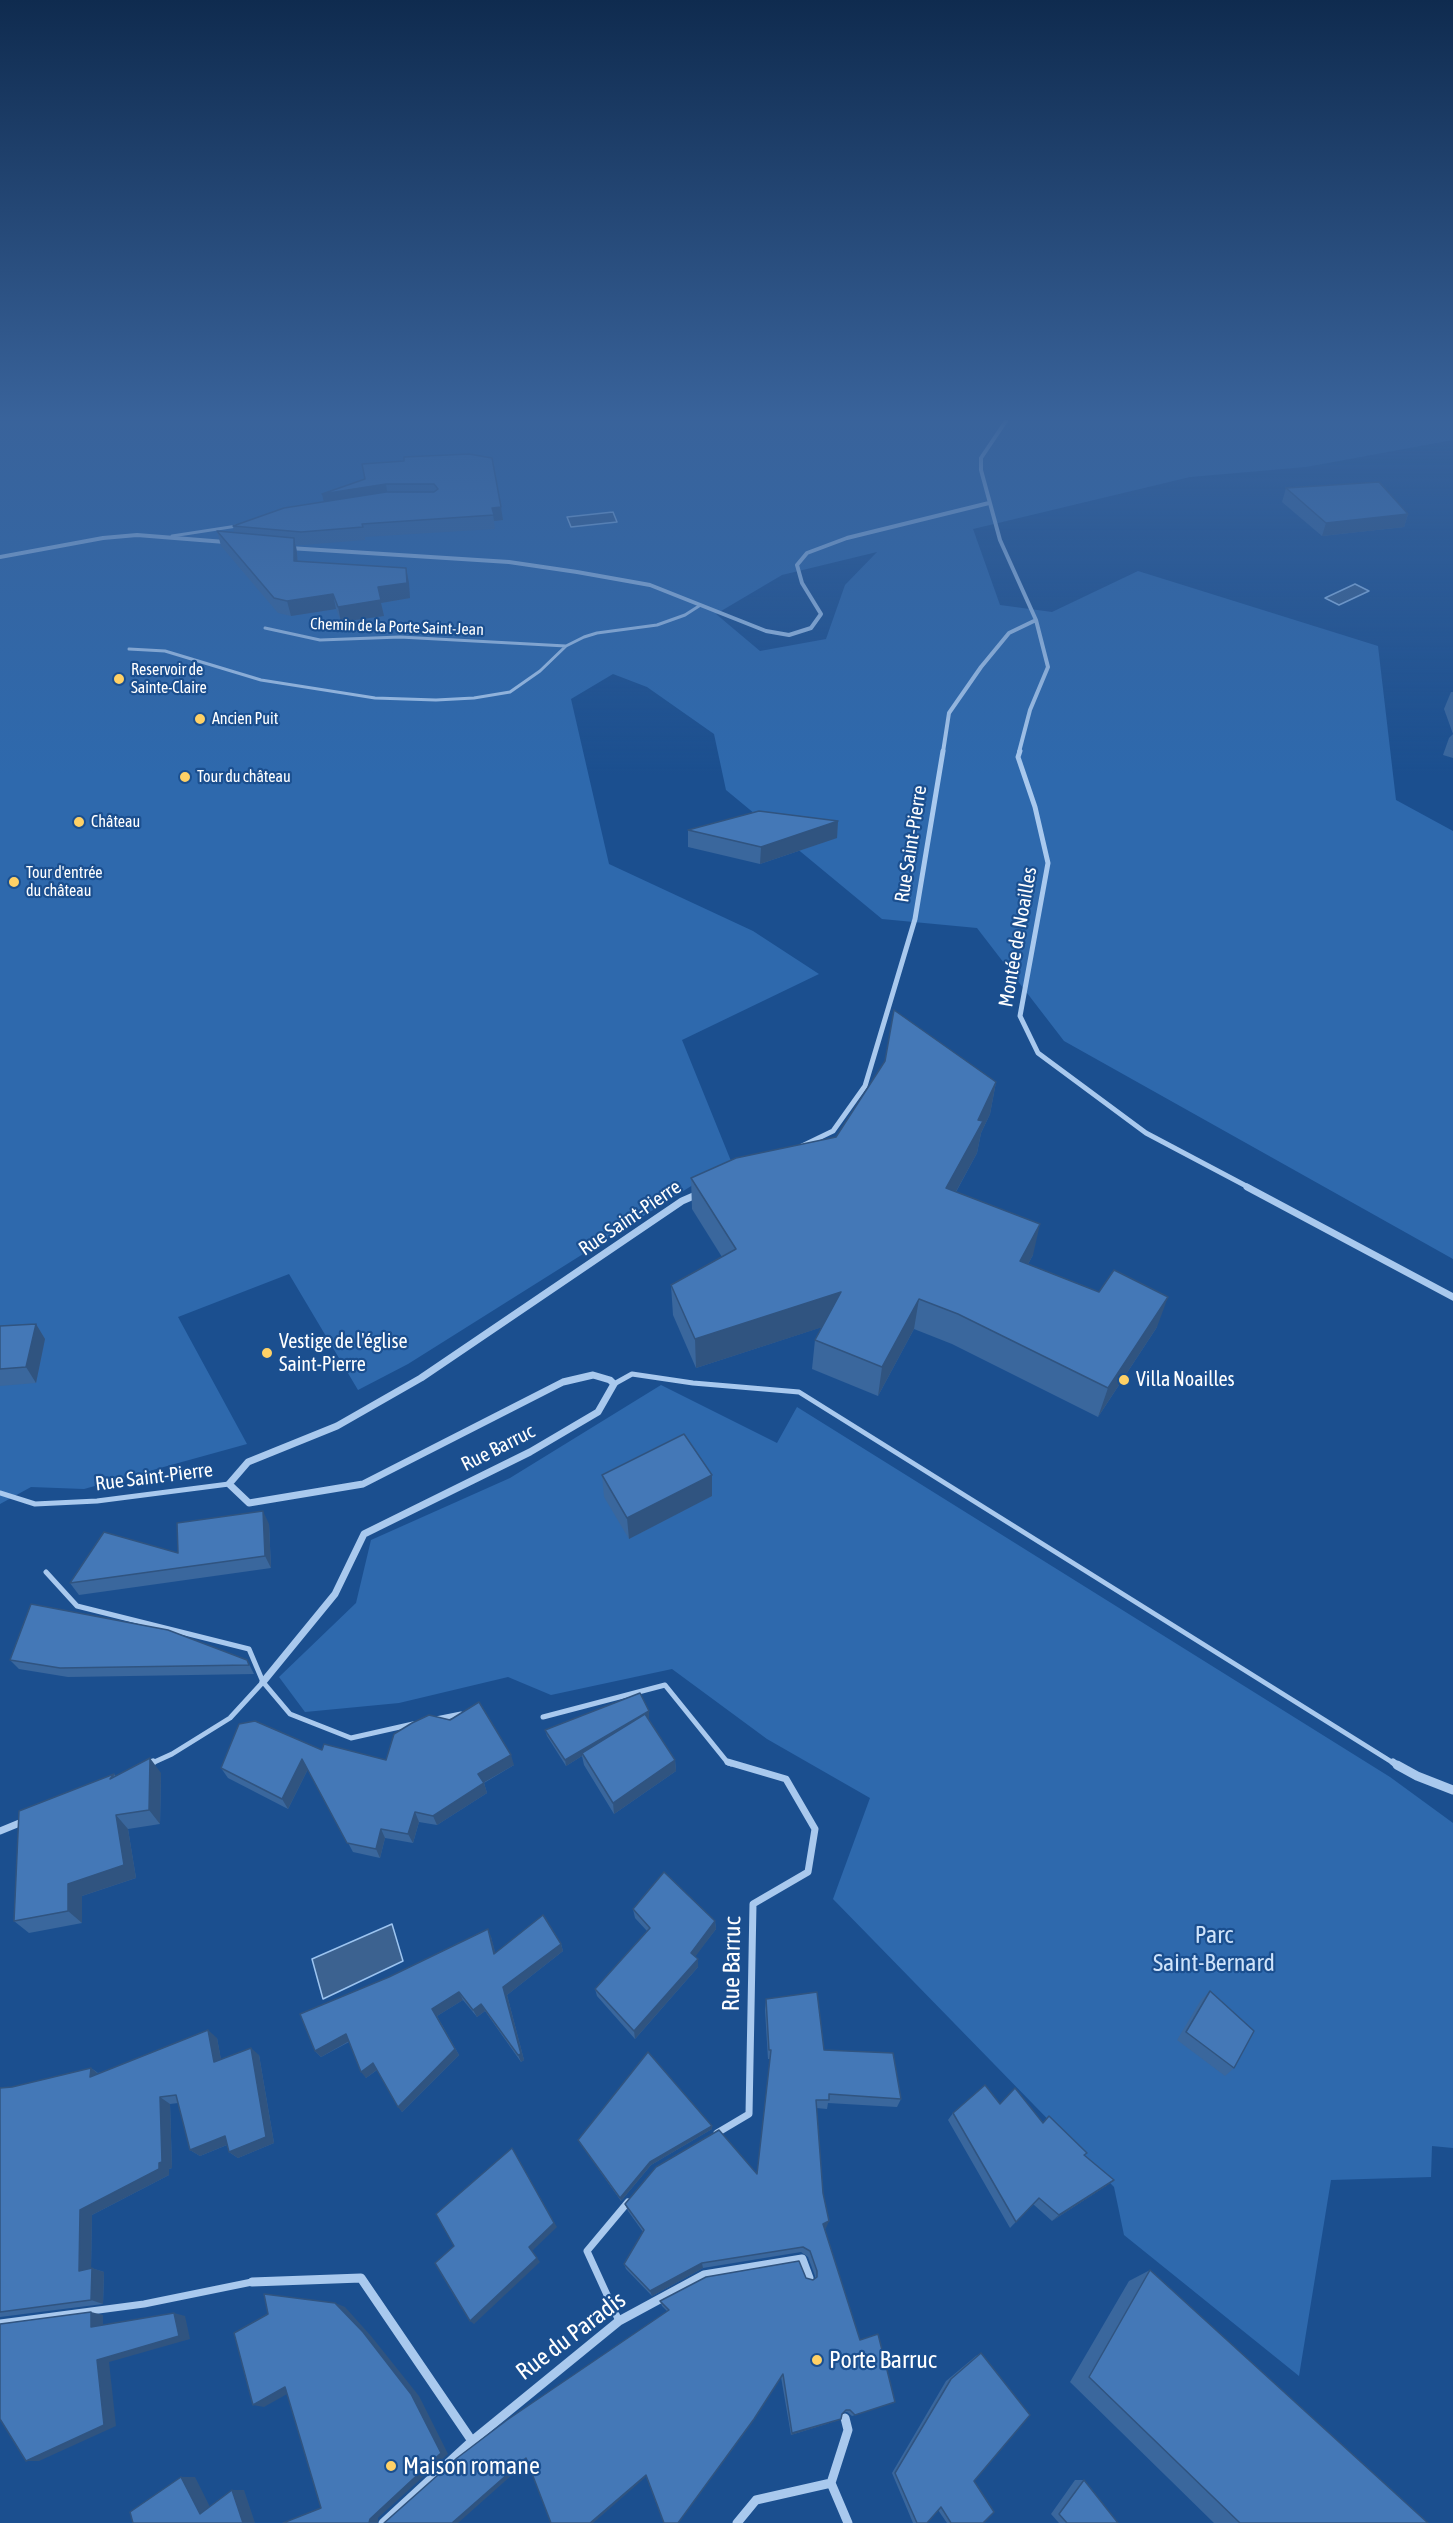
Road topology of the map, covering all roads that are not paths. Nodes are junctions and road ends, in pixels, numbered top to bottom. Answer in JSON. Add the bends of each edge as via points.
{"nodes":[{"id":1,"x":99,"y":539,"type":"edge"},
{"id":2,"x":198,"y":539,"type":"edge"},
{"id":3,"x":845,"y":539,"type":"edge"},
{"id":4,"x":1000,"y":539,"type":"edge"},
{"id":5,"x":228,"y":542,"type":"edge"},
{"id":6,"x":282,"y":547,"type":"edge"},
{"id":7,"x":0,"y":557,"type":"edge"},
{"id":8,"x":699,"y":606,"type":"junction"},
{"id":9,"x":1036,"y":620,"type":"junction"},
{"id":10,"x":265,"y":628,"type":"dead end"},
{"id":11,"x":566,"y":646,"type":"junction"},
{"id":12,"x":129,"y":648,"type":"dead end"},
{"id":13,"x":790,"y":1151,"type":"edge"},
{"id":14,"x":704,"y":1191,"type":"edge"},
{"id":15,"x":1453,"y":1297,"type":"edge"},
{"id":16,"x":614,"y":1384,"type":"junction"},
{"id":17,"x":229,"y":1484,"type":"junction"},
{"id":18,"x":0,"y":1493,"type":"edge"},
{"id":19,"x":46,"y":1572,"type":"dead end"},
{"id":20,"x":263,"y":1682,"type":"junction"},
{"id":21,"x":461,"y":1714,"type":"edge"},
{"id":22,"x":543,"y":1717,"type":"dead end"},
{"id":23,"x":428,"y":1721,"type":"edge"},
{"id":24,"x":417,"y":1723,"type":"edge"},
{"id":25,"x":1397,"y":1764,"type":"joint"},
{"id":26,"x":141,"y":1768,"type":"edge"},
{"id":27,"x":1453,"y":1790,"type":"edge"},
{"id":28,"x":28,"y":1819,"type":"edge"},
{"id":29,"x":0,"y":1831,"type":"edge"},
{"id":30,"x":711,"y":2136,"type":"edge"},
{"id":31,"x":632,"y":2198,"type":"edge"},
{"id":32,"x":809,"y":2278,"type":"edge"},
{"id":33,"x":252,"y":2282,"type":"joint"},
{"id":34,"x":619,"y":2321,"type":"junction"},
{"id":35,"x":0,"y":2323,"type":"edge"},
{"id":36,"x":846,"y":2418,"type":"edge"},
{"id":37,"x":472,"y":2441,"type":"junction"},
{"id":38,"x":831,"y":2483,"type":"junction"},
{"id":39,"x":383,"y":2523,"type":"edge"},
{"id":40,"x":737,"y":2523,"type":"edge"},
{"id":41,"x":848,"y":2523,"type":"edge"}],
"edges":[{"from":1,"to":7,"type":"street"},
{"from":2,"to":5,"type":"street"},
{"from":3,"to":8,"type":"street","via":[[807,553],[797,565],[802,583],[820,614],[811,628],[789,635],[766,631]]},
{"from":4,"to":9,"type":"street","name":"Montée de Noailles"},
{"from":6,"to":8,"type":"street","via":[[520,564],[651,585]]},
{"from":8,"to":11,"type":"lane","via":[[657,625],[597,633]]},
{"from":9,"to":13,"type":"street","name":"Rue Saint-Pierre","via":[[1009,633],[950,713],[915,919],[865,1086],[834,1131]]},
{"from":9,"to":15,"type":"street","name":"Montée de Noailles","via":[[1048,667],[1030,710],[1018,757],[1048,863],[1020,1016],[1038,1053],[1146,1133]]},
{"from":10,"to":11,"type":"lane","name":"Chemin de la Porte Saint-Jean","via":[[320,640],[400,637]]},
{"from":11,"to":12,"type":"lane","via":[[510,692],[436,700],[375,698],[273,681],[165,651]]},
{"from":14,"to":17,"type":"street","name":"Rue Saint-Pierre","via":[[682,1201],[421,1378],[337,1426],[248,1462]]},
{"from":16,"to":17,"type":"street","name":"Rue Barruc","via":[[593,1375],[563,1382],[363,1484],[249,1503]]},
{"from":16,"to":20,"type":"street","name":"Rue Barruc","via":[[598,1412],[530,1452],[364,1534],[335,1594]]},
{"from":16,"to":25,"type":"lane","via":[[632,1374],[799,1392]]},
{"from":17,"to":18,"type":"lane","name":"Rue Saint-Pierre","via":[[97,1501],[35,1504]]},
{"from":19,"to":20,"type":"lane","via":[[77,1606],[249,1649]]},
{"from":20,"to":24,"type":"lane","via":[[290,1714],[351,1738]]},
{"from":20,"to":26,"type":"lane","via":[[230,1718]]},
{"from":21,"to":23,"type":"lane"},
{"from":22,"to":30,"type":"lane","name":"Rue Barruc","via":[[665,1685],[728,1763],[786,1779],[815,1829],[808,1872],[753,1904],[749,2114]]},
{"from":25,"to":27,"type":"street"},
{"from":28,"to":29,"type":"lane"},
{"from":31,"to":34,"type":"lane","via":[[587,2252]]},
{"from":32,"to":34,"type":"street","name":"Rue du Paradis","via":[[802,2259],[704,2275]]},
{"from":33,"to":35,"type":"lane","via":[[144,2304]]},
{"from":33,"to":37,"type":"street","via":[[361,2278]]},
{"from":34,"to":37,"type":"street","name":"Rue du Paradis"},
{"from":36,"to":38,"type":"street","via":[[848,2430]]},
{"from":37,"to":39,"type":"street","name":"Rue du Paradis"},
{"from":38,"to":40,"type":"street","via":[[756,2500]]},
{"from":38,"to":41,"type":"street"}]}
